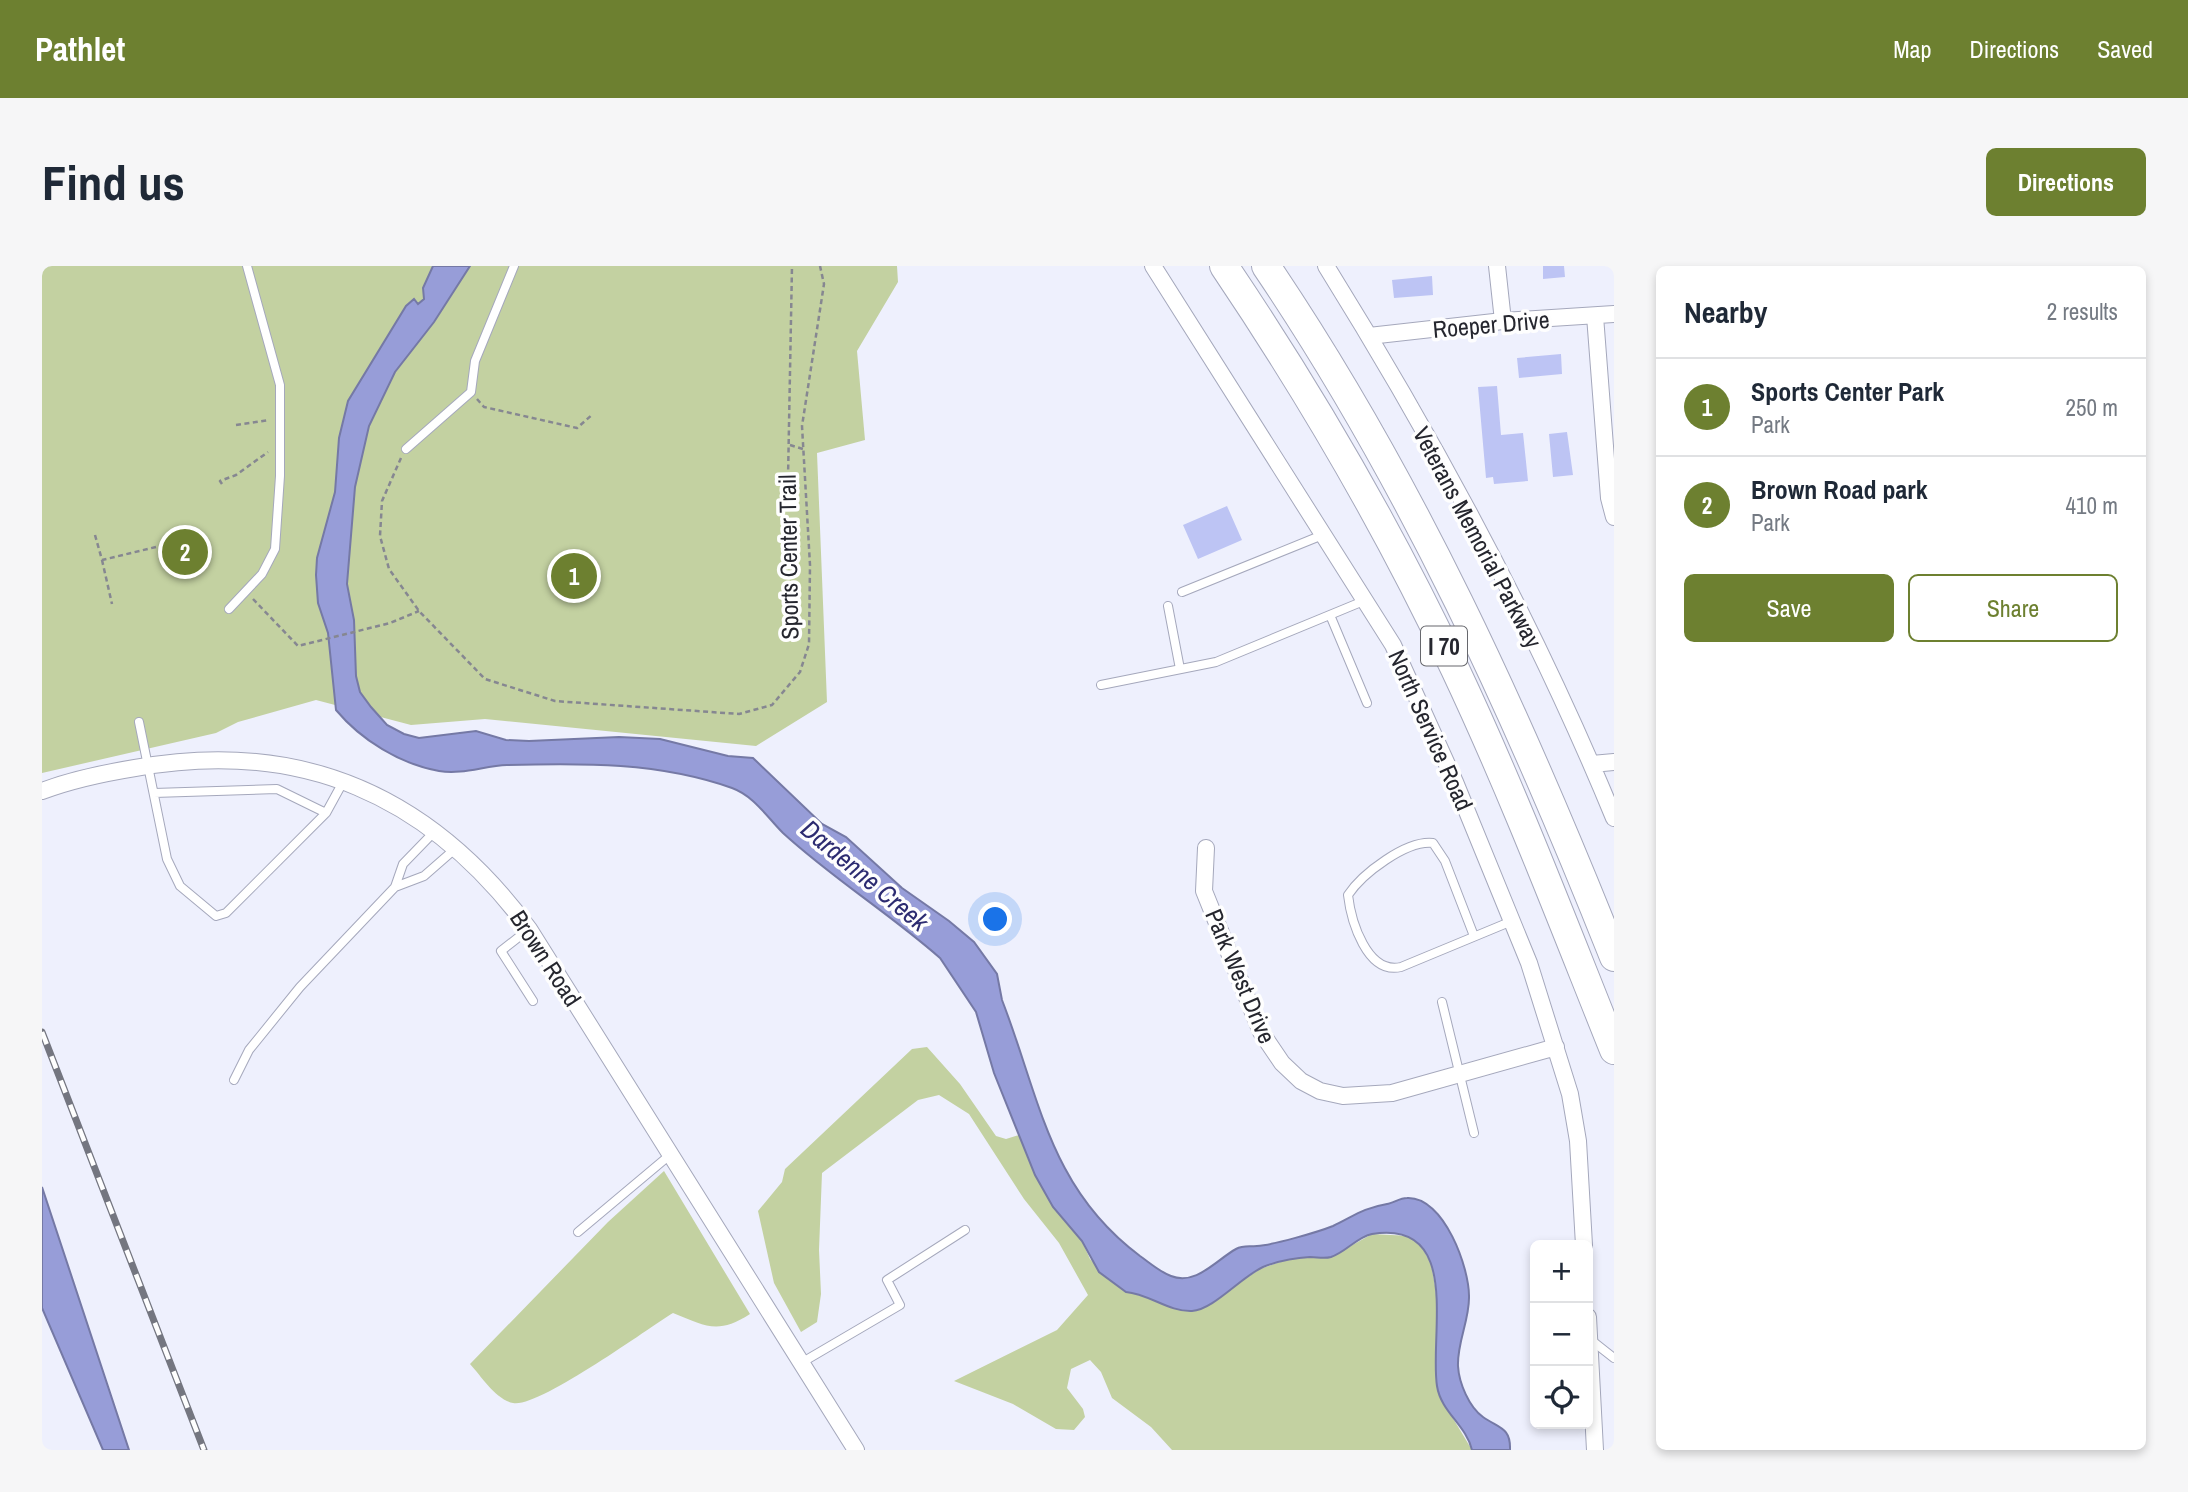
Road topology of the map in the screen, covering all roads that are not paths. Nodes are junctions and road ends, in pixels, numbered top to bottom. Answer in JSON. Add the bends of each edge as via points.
{"nodes":[{"id":1,"x":247,"y":266,"type":"edge"},
{"id":2,"x":514,"y":266,"type":"edge"},
{"id":3,"x":1153,"y":266,"type":"edge"},
{"id":4,"x":1224,"y":266,"type":"edge"},
{"id":5,"x":1266,"y":266,"type":"edge"},
{"id":6,"x":1325,"y":266,"type":"edge"},
{"id":7,"x":1497,"y":266,"type":"edge"},
{"id":8,"x":1614,"y":314,"type":"edge"},
{"id":9,"x":1595,"y":316,"type":"junction"},
{"id":10,"x":1503,"y":321,"type":"junction"},
{"id":11,"x":1369,"y":336,"type":"junction"},
{"id":12,"x":406,"y":449,"type":"road end"},
{"id":13,"x":1614,"y":517,"type":"edge"},
{"id":14,"x":1325,"y":534,"type":"junction"},
{"id":15,"x":1182,"y":592,"type":"dead end"},
{"id":16,"x":1366,"y":600,"type":"junction"},
{"id":17,"x":1168,"y":606,"type":"dead end"},
{"id":18,"x":229,"y":609,"type":"dead end"},
{"id":19,"x":1330,"y":615,"type":"junction"},
{"id":20,"x":1180,"y":669,"type":"junction"},
{"id":21,"x":1101,"y":685,"type":"dead end"},
{"id":22,"x":1367,"y":703,"type":"dead end"},
{"id":23,"x":139,"y":722,"type":"dead end"},
{"id":24,"x":1614,"y":762,"type":"edge"},
{"id":25,"x":1592,"y":764,"type":"junction"},
{"id":26,"x":148,"y":765,"type":"junction"},
{"id":27,"x":344,"y":782,"type":"junction"},
{"id":28,"x":42,"y":791,"type":"edge"},
{"id":29,"x":154,"y":793,"type":"junction"},
{"id":30,"x":326,"y":813,"type":"junction"},
{"id":31,"x":1614,"y":818,"type":"edge"},
{"id":32,"x":435,"y":831,"type":"junction"},
{"id":33,"x":456,"y":848,"type":"junction"},
{"id":34,"x":1206,"y":848,"type":"dead end"},
{"id":35,"x":395,"y":887,"type":"junction"},
{"id":36,"x":1512,"y":921,"type":"junction"},
{"id":37,"x":529,"y":929,"type":"junction"},
{"id":38,"x":1474,"y":936,"type":"junction"},
{"id":39,"x":1614,"y":957,"type":"edge"},
{"id":40,"x":533,"y":1001,"type":"dead end"},
{"id":41,"x":1442,"y":1002,"type":"dead end"},
{"id":42,"x":1556,"y":1047,"type":"junction"},
{"id":43,"x":1614,"y":1050,"type":"edge"},
{"id":44,"x":1461,"y":1073,"type":"junction"},
{"id":45,"x":234,"y":1080,"type":"dead end"},
{"id":46,"x":1474,"y":1133,"type":"dead end"},
{"id":47,"x":671,"y":1154,"type":"junction"},
{"id":48,"x":965,"y":1230,"type":"dead end"},
{"id":49,"x":578,"y":1232,"type":"dead end"},
{"id":50,"x":1584,"y":1240,"type":"edge"},
{"id":51,"x":1593,"y":1341,"type":"edge"},
{"id":52,"x":1614,"y":1358,"type":"edge"},
{"id":53,"x":802,"y":1363,"type":"junction"},
{"id":54,"x":1590,"y":1366,"type":"edge"},
{"id":55,"x":856,"y":1450,"type":"edge"},
{"id":56,"x":1595,"y":1450,"type":"edge"}],
"edges":[{"from":1,"to":18,"type":"lane","via":[[280,386],[280,476],[275,549],[262,574]]},
{"from":2,"to":12,"type":"lane","via":[[475,361],[471,392]]},
{"from":3,"to":14,"type":"street","name":"North Service Road"},
{"from":4,"to":43,"type":"highway","number":"I 70","via":[[1306,393],[1421,599],[1488,740]]},
{"from":5,"to":39,"type":"highway","number":"I 70","via":[[1362,418],[1444,568],[1512,710]]},
{"from":6,"to":11,"type":"street","name":"Veterans Memorial Parkway"},
{"from":7,"to":10,"type":"street"},
{"from":8,"to":9,"type":"street","name":"Roeper Drive"},
{"from":9,"to":10,"type":"street","name":"Roeper Drive"},
{"from":9,"to":13,"type":"street"},
{"from":10,"to":11,"type":"street","name":"Roeper Drive"},
{"from":11,"to":25,"type":"street","name":"Veterans Memorial Parkway","via":[[1471,518]]},
{"from":14,"to":15,"type":"lane"},
{"from":14,"to":16,"type":"street","name":"North Service Road"},
{"from":16,"to":19,"type":"lane"},
{"from":16,"to":36,"type":"street","name":"North Service Road","via":[[1393,645]]},
{"from":17,"to":20,"type":"lane"},
{"from":19,"to":20,"type":"lane","via":[[1216,663]]},
{"from":19,"to":22,"type":"lane"},
{"from":20,"to":21,"type":"lane"},
{"from":23,"to":26,"type":"lane"},
{"from":24,"to":25,"type":"street"},
{"from":25,"to":31,"type":"street","name":"Veterans Memorial Parkway"},
{"from":26,"to":27,"type":"street","name":"Brown Road","via":[[237,760],[317,772]]},
{"from":26,"to":28,"type":"street","name":"Brown Road"},
{"from":26,"to":29,"type":"lane"},
{"from":27,"to":30,"type":"lane"},
{"from":27,"to":32,"type":"street","name":"Brown Road","via":[[405,810]]},
{"from":29,"to":30,"type":"lane","via":[[277,789]]},
{"from":29,"to":30,"type":"lane","via":[[167,859],[180,886],[216,916],[226,913]]},
{"from":32,"to":33,"type":"street","name":"Brown Road"},
{"from":32,"to":35,"type":"lane","via":[[403,864]]},
{"from":33,"to":35,"type":"lane","via":[[424,876]]},
{"from":33,"to":37,"type":"street","name":"Brown Road","via":[[482,871]]},
{"from":34,"to":44,"type":"street","name":"Park West Drive","via":[[1205,891],[1256,1019],[1270,1047],[1301,1081],[1320,1091],[1367,1096]]},
{"from":35,"to":45,"type":"lane","via":[[300,987],[248,1050]]},
{"from":36,"to":38,"type":"lane"},
{"from":36,"to":42,"type":"street","name":"North Service Road"},
{"from":37,"to":40,"type":"lane","via":[[501,951]]},
{"from":37,"to":47,"type":"street","name":"Brown Road"},
{"from":38,"to":38,"type":"lane","via":[[1391,969],[1382,966],[1364,944],[1348,895],[1377,865],[1418,845],[1433,843],[1445,861]]},
{"from":41,"to":44,"type":"lane"},
{"from":42,"to":44,"type":"street","name":"Park West Drive"},
{"from":42,"to":50,"type":"street","name":"North Service Road","via":[[1575,1118]]},
{"from":44,"to":46,"type":"lane"},
{"from":47,"to":49,"type":"lane"},
{"from":47,"to":53,"type":"street","name":"Brown Road"},
{"from":48,"to":53,"type":"lane","via":[[887,1280],[900,1305]]},
{"from":51,"to":52,"type":"lane"},
{"from":53,"to":55,"type":"street","name":"Brown Road"},
{"from":54,"to":56,"type":"street"}]}
